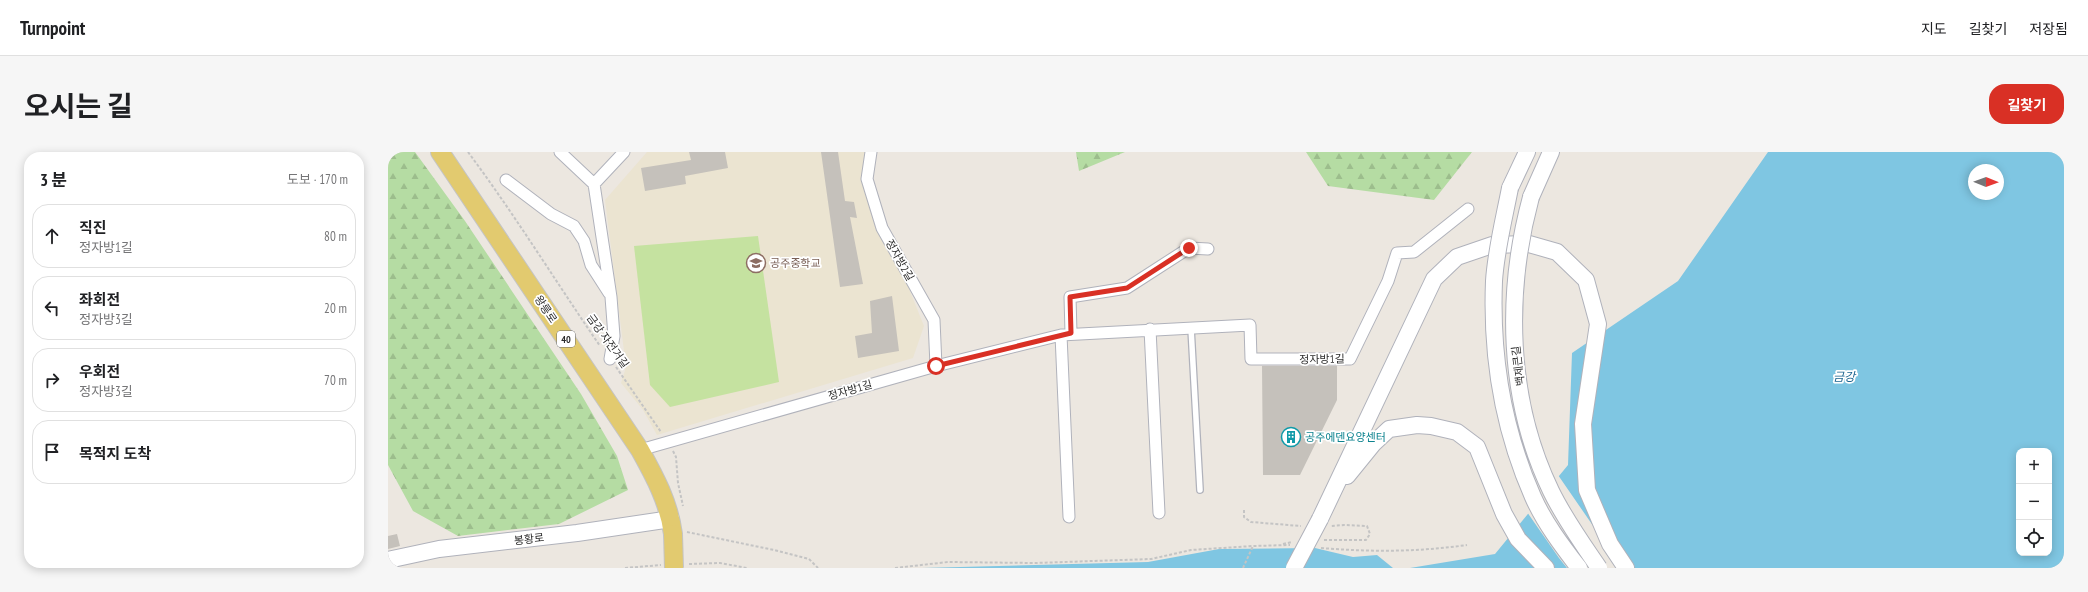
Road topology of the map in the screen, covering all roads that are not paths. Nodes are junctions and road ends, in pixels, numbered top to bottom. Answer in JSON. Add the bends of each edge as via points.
{"nodes":[{"id":1,"x":440,"y":152,"type":"edge"},
{"id":2,"x":560,"y":152,"type":"edge"},
{"id":3,"x":624,"y":152,"type":"edge"},
{"id":4,"x":871,"y":152,"type":"edge"},
{"id":5,"x":1527,"y":152,"type":"edge"},
{"id":6,"x":1551,"y":152,"type":"edge"},
{"id":7,"x":506,"y":180,"type":"dead end"},
{"id":8,"x":594,"y":184,"type":"junction"},
{"id":9,"x":1468,"y":209,"type":"dead end"},
{"id":10,"x":1208,"y":249,"type":"dead end"},
{"id":11,"x":611,"y":296,"type":"junction"},
{"id":12,"x":1191,"y":327,"type":"junction"},
{"id":13,"x":1150,"y":329,"type":"junction"},
{"id":14,"x":1066,"y":334,"type":"junction"},
{"id":15,"x":610,"y":359,"type":"road end"},
{"id":16,"x":936,"y":366,"type":"junction"},
{"id":17,"x":640,"y":450,"type":"junction"},
{"id":18,"x":1200,"y":490,"type":"dead end"},
{"id":19,"x":1329,"y":498,"type":"junction"},
{"id":20,"x":1159,"y":513,"type":"dead end"},
{"id":21,"x":1069,"y":517,"type":"dead end"},
{"id":22,"x":682,"y":527,"type":"junction"},
{"id":23,"x":388,"y":560,"type":"edge"},
{"id":24,"x":674,"y":568,"type":"edge"},
{"id":25,"x":1294,"y":568,"type":"edge"},
{"id":26,"x":1546,"y":568,"type":"edge"},
{"id":27,"x":1579,"y":568,"type":"edge"},
{"id":28,"x":1599,"y":568,"type":"edge"},
{"id":29,"x":1626,"y":568,"type":"edge"}],
"edges":[{"from":1,"to":17,"type":"main road","name":"왕릉로","number":"40"},
{"from":2,"to":8,"type":"street"},
{"from":3,"to":8,"type":"street"},
{"from":4,"to":16,"type":"street","name":"정자방2길","via":[[867,180],[882,228],[934,320]]},
{"from":5,"to":27,"type":"main road","name":"백제큰길","bridge":true,"via":[[1510,188],[1494,280],[1498,380],[1512,442],[1533,498],[1564,549]]},
{"from":6,"to":28,"type":"main road","name":"백제큰길","bridge":true,"via":[[1531,197],[1522,232],[1514,317],[1516,369],[1530,436],[1551,491]]},
{"from":7,"to":11,"type":"street","via":[[551,214],[574,226],[584,241],[591,266]]},
{"from":8,"to":11,"type":"street"},
{"from":9,"to":12,"type":"street","name":"정자방1길","via":[[1414,252],[1397,253],[1388,282],[1350,359],[1251,359],[1250,325]]},
{"from":10,"to":14,"type":"street","via":[[1189,248],[1127,288],[1070,297]]},
{"from":11,"to":15,"type":"street","via":[[614,336]]},
{"from":12,"to":13,"type":"street","name":"정자방1길"},
{"from":12,"to":18,"type":"lane"},
{"from":13,"to":14,"type":"street","name":"정자방1길"},
{"from":13,"to":20,"type":"street"},
{"from":14,"to":16,"type":"street","name":"정자방1길"},
{"from":14,"to":21,"type":"street"},
{"from":16,"to":17,"type":"street","name":"정자방1길"},
{"from":17,"to":22,"type":"main road","name":"왕릉로","number":"40"},
{"from":19,"to":25,"type":"main road","bridge":true},
{"from":19,"to":26,"type":"main road","via":[[1373,444],[1389,429],[1417,425],[1457,432],[1477,447],[1504,514],[1518,539]]},
{"from":19,"to":29,"type":"main road","via":[[1434,279],[1457,257],[1492,245],[1529,244],[1557,252],[1586,280],[1598,324],[1582,424],[1588,490],[1610,544]]},
{"from":22,"to":23,"type":"main road","name":"봉황로","via":[[577,533],[439,549]]},
{"from":22,"to":24,"type":"main road","number":"40","bridge":true}]}
